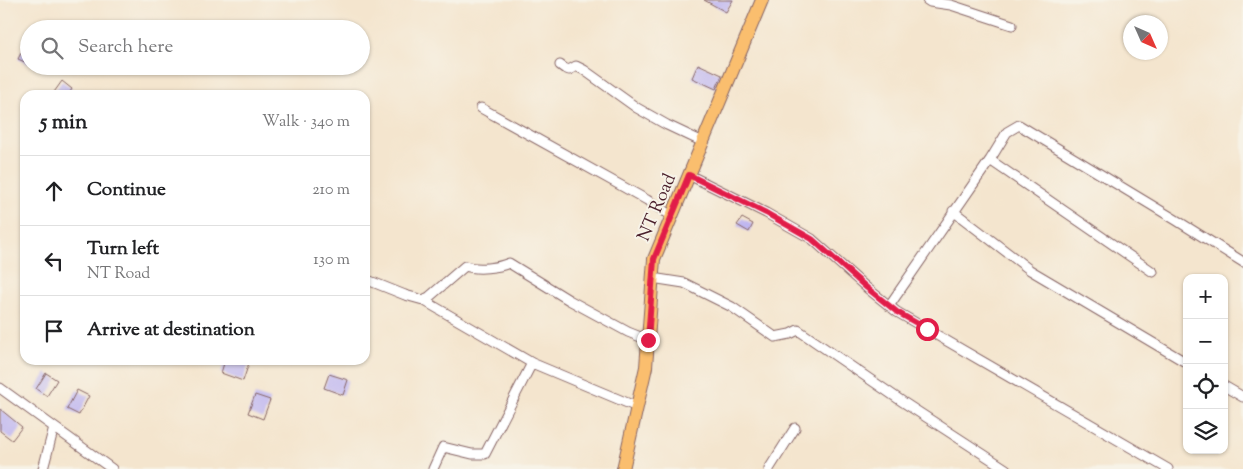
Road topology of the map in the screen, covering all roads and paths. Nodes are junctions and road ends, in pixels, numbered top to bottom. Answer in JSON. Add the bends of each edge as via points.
{"nodes":[{"id":1,"x":762,"y":0,"type":"edge"},
{"id":2,"x":928,"y":0,"type":"edge"},
{"id":3,"x":1012,"y":25,"type":"dead end"},
{"id":4,"x":560,"y":65,"type":"dead end"},
{"id":5,"x":481,"y":108,"type":"dead end"},
{"id":6,"x":703,"y":142,"type":"junction"},
{"id":7,"x":990,"y":160,"type":"junction"},
{"id":8,"x":689,"y":175,"type":"junction"},
{"id":9,"x":953,"y":211,"type":"junction"},
{"id":10,"x":672,"y":216,"type":"junction"},
{"id":11,"x":1243,"y":262,"type":"edge"},
{"id":12,"x":1153,"y":272,"type":"dead end"},
{"id":13,"x":652,"y":278,"type":"junction"},
{"id":14,"x":370,"y":281,"type":"edge"},
{"id":15,"x":423,"y":300,"type":"junction"},
{"id":16,"x":889,"y":306,"type":"junction"},
{"id":17,"x":648,"y":340,"type":"junction"},
{"id":18,"x":1183,"y":361,"type":"edge"},
{"id":19,"x":532,"y":363,"type":"junction"},
{"id":20,"x":0,"y":388,"type":"edge"},
{"id":21,"x":1228,"y":389,"type":"edge"},
{"id":22,"x":1243,"y":398,"type":"edge"},
{"id":23,"x":637,"y":407,"type":"junction"},
{"id":24,"x":54,"y":427,"type":"junction"},
{"id":25,"x":795,"y":428,"type":"dead end"},
{"id":26,"x":43,"y":469,"type":"edge"},
{"id":27,"x":112,"y":469,"type":"edge"},
{"id":28,"x":434,"y":469,"type":"edge"},
{"id":29,"x":623,"y":469,"type":"edge"},
{"id":30,"x":769,"y":469,"type":"edge"},
{"id":31,"x":1006,"y":469,"type":"edge"},
{"id":32,"x":1168,"y":469,"type":"edge"}],
"edges":[{"from":1,"to":6,"type":"main road","name":"NT Road"},
{"from":2,"to":3,"type":"street"},
{"from":4,"to":6,"type":"street","via":[[569,70],[576,66],[584,70],[636,108]]},
{"from":5,"to":10,"type":"street"},
{"from":6,"to":8,"type":"main road","name":"NT Road"},
{"from":7,"to":9,"type":"street"},
{"from":7,"to":11,"type":"street","via":[[1007,132],[1019,125]]},
{"from":7,"to":12,"type":"street"},
{"from":8,"to":10,"type":"main road","name":"NT Road"},
{"from":8,"to":16,"type":"street","via":[[812,239]]},
{"from":9,"to":16,"type":"street"},
{"from":9,"to":18,"type":"street","via":[[1030,270]]},
{"from":10,"to":13,"type":"main road","name":"NT Road","via":[[654,259]]},
{"from":13,"to":17,"type":"main road","name":"NT Road"},
{"from":13,"to":31,"type":"street","via":[[684,283],[732,307],[775,337],[798,330]]},
{"from":14,"to":15,"type":"street","via":[[404,296]]},
{"from":15,"to":17,"type":"street","via":[[430,298],[465,266],[490,268],[509,263],[569,300]]},
{"from":15,"to":19,"type":"street"},
{"from":16,"to":32,"type":"street"},
{"from":17,"to":23,"type":"main road","name":"NT Road","via":[[646,368]]},
{"from":19,"to":23,"type":"street"},
{"from":19,"to":28,"type":"street","via":[[485,454],[443,447]]},
{"from":20,"to":24,"type":"street"},
{"from":21,"to":22,"type":"street"},
{"from":23,"to":29,"type":"main road","name":"NT Road"},
{"from":24,"to":26,"type":"street"},
{"from":24,"to":27,"type":"street"},
{"from":25,"to":30,"type":"street"}]}
